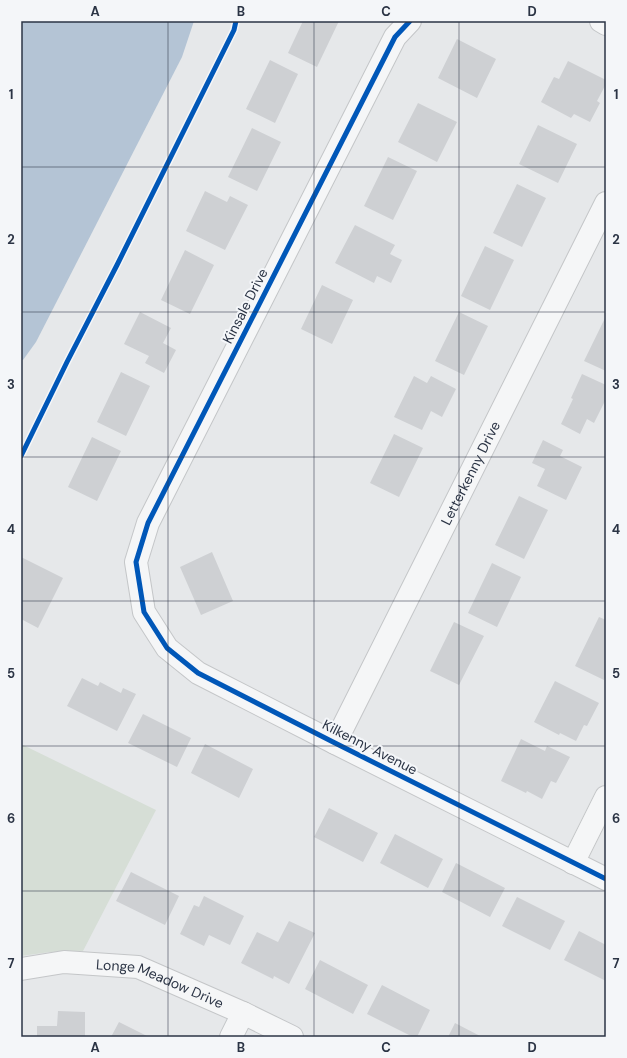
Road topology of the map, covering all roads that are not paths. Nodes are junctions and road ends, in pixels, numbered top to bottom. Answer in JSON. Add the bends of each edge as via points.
{"nodes":[{"id":1,"x":410,"y":21,"type":"edge"},
{"id":2,"x":601,"y":21,"type":"edge"},
{"id":3,"x":606,"y":24,"type":"edge"},
{"id":4,"x":606,"y":203,"type":"edge"},
{"id":5,"x":144,"y":612,"type":"joint"},
{"id":6,"x":335,"y":743,"type":"junction"},
{"id":7,"x":606,"y":797,"type":"edge"},
{"id":8,"x":573,"y":863,"type":"junction"},
{"id":9,"x":606,"y":879,"type":"edge"},
{"id":10,"x":21,"y":969,"type":"edge"},
{"id":11,"x":243,"y":1013,"type":"junction"},
{"id":12,"x":230,"y":1037,"type":"edge"},
{"id":13,"x":292,"y":1037,"type":"edge"}],
"edges":[{"from":1,"to":5,"type":"street","name":"Kinsale Drive","via":[[395,37],[148,523],[136,562]]},
{"from":2,"to":3,"type":"street"},
{"from":4,"to":6,"type":"street","name":"Letterkenny Drive"},
{"from":5,"to":6,"type":"street","name":"Kilkenny Avenue","via":[[167,648],[198,673]]},
{"from":6,"to":8,"type":"street","name":"Kilkenny Avenue"},
{"from":7,"to":8,"type":"street"},
{"from":8,"to":9,"type":"street","name":"Kilkenny Avenue"},
{"from":10,"to":11,"type":"street","name":"Longe Meadow Drive","via":[[64,962],[138,967]]},
{"from":11,"to":12,"type":"street"},
{"from":11,"to":13,"type":"street","name":"Longe Meadow Drive"}]}
